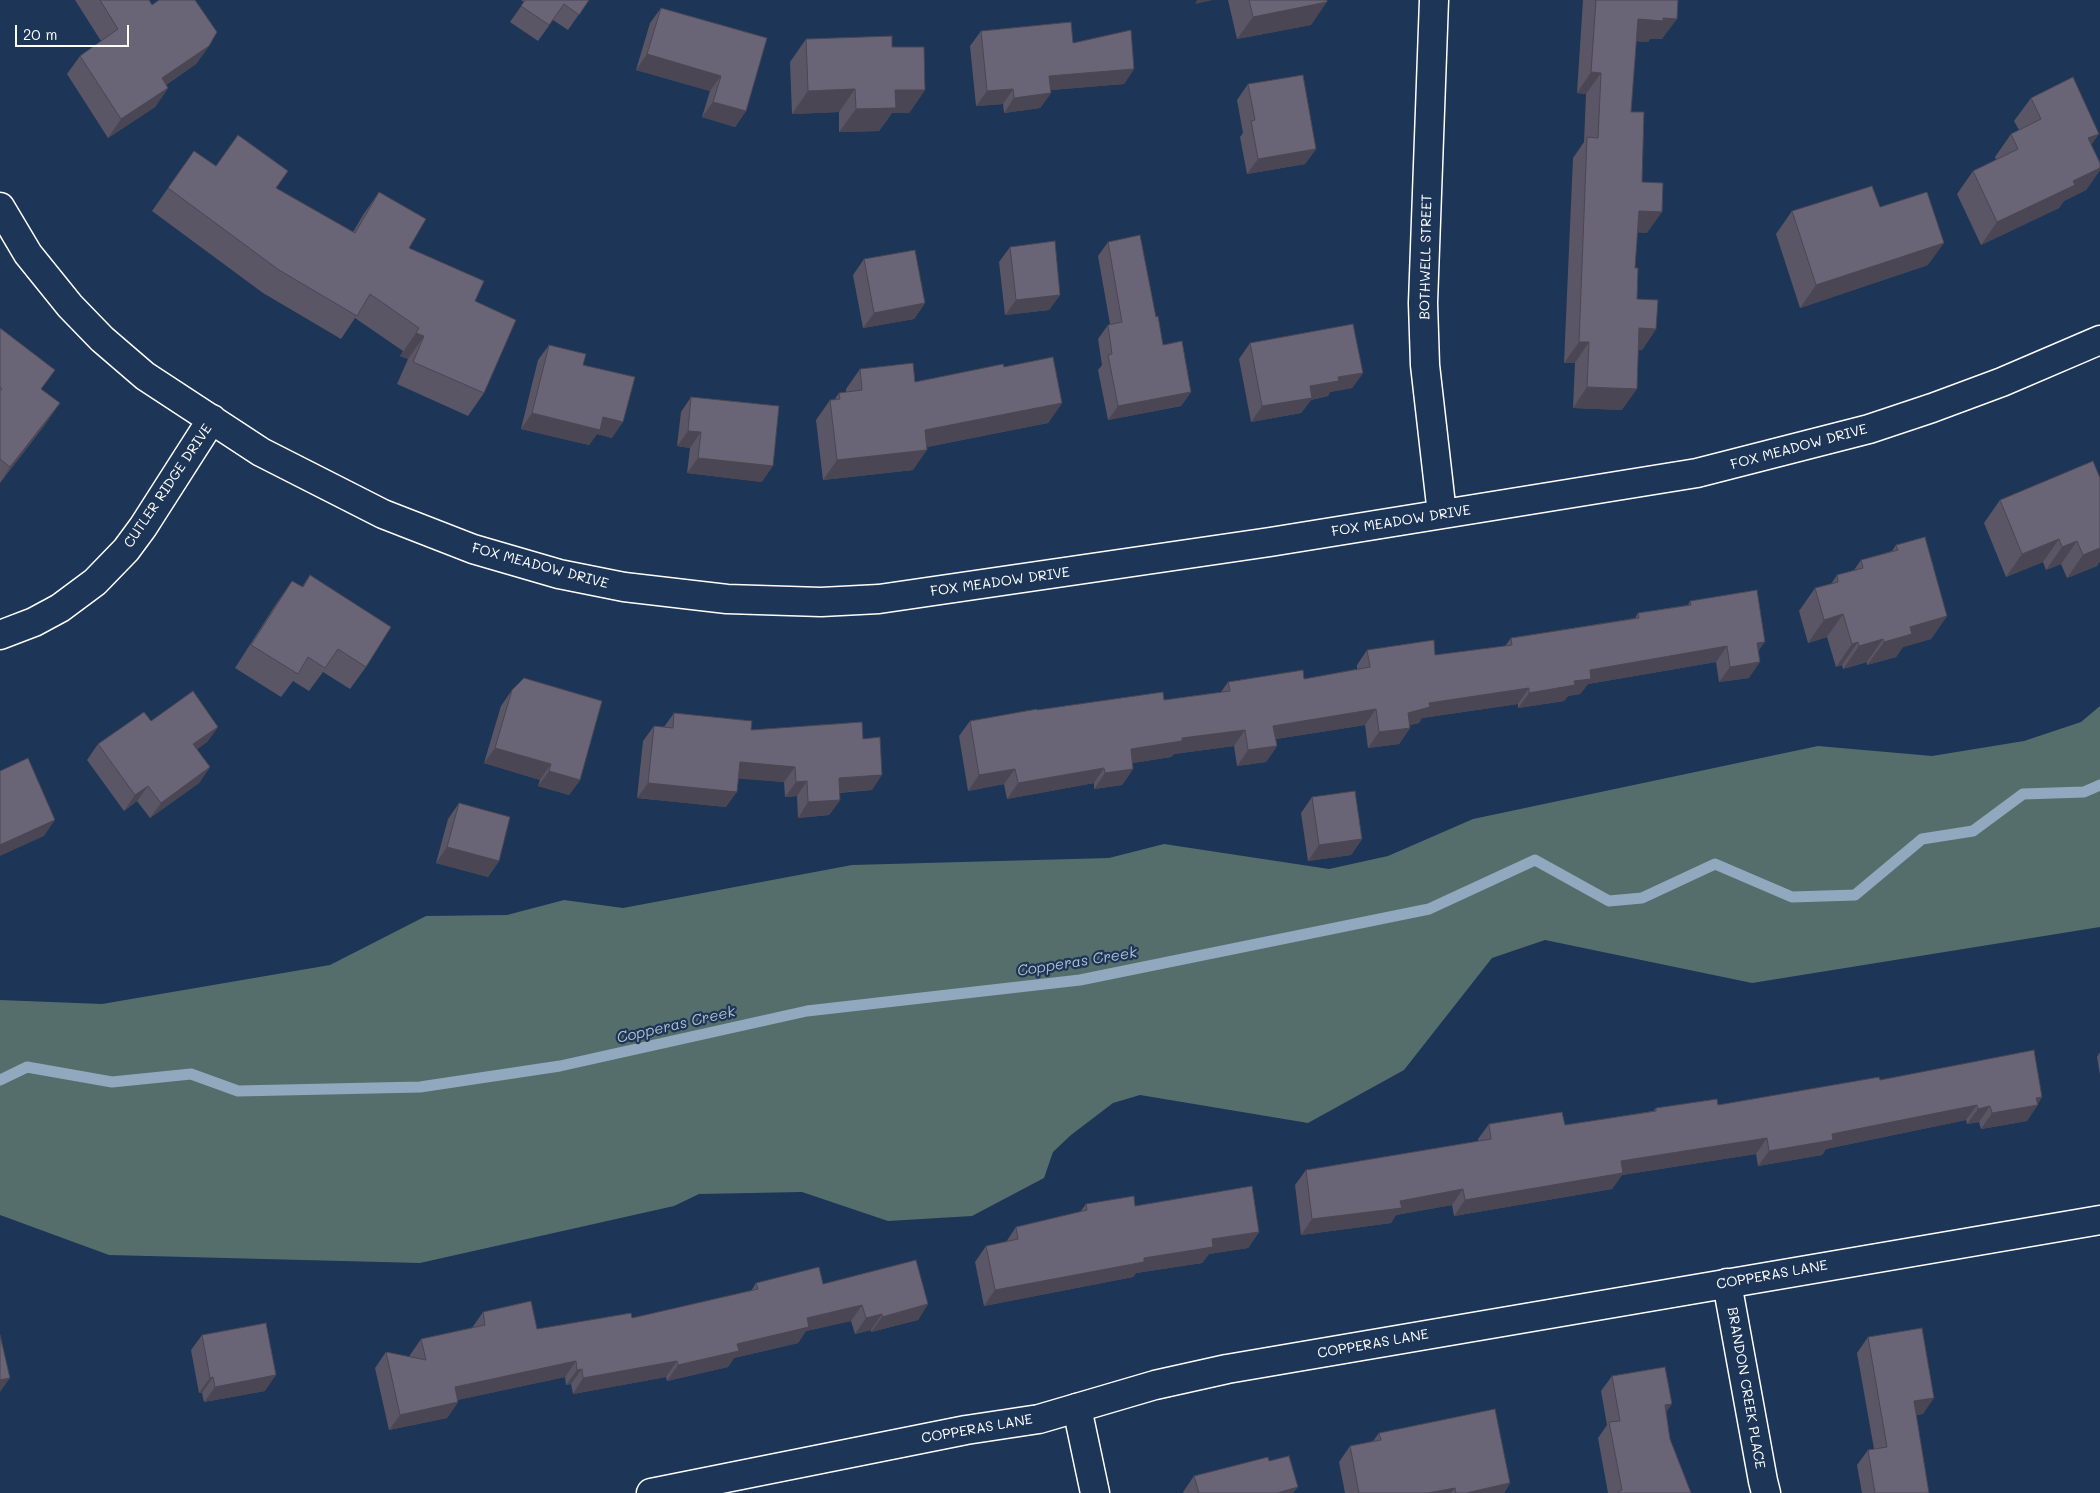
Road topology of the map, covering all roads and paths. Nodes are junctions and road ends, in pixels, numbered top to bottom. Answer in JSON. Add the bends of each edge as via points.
{"nodes":[{"id":1,"x":1434,"y":0,"type":"edge"},
{"id":2,"x":0,"y":208,"type":"edge"},
{"id":3,"x":2100,"y":340,"type":"edge"},
{"id":4,"x":212,"y":419,"type":"junction"},
{"id":5,"x":1442,"y":514,"type":"junction"},
{"id":6,"x":0,"y":635,"type":"edge"},
{"id":7,"x":2100,"y":1220,"type":"edge"},
{"id":8,"x":1727,"y":1283,"type":"junction"},
{"id":9,"x":1077,"y":1408,"type":"junction"},
{"id":10,"x":659,"y":1492,"type":"edge"},
{"id":11,"x":1095,"y":1493,"type":"edge"},
{"id":12,"x":1766,"y":1493,"type":"edge"}],
"edges":[{"from":1,"to":5,"type":"street","name":"BOTHWELL STREET","via":[[1423,303],[1425,365]]},
{"from":2,"to":4,"type":"street","name":"FOX MEADOW DRIVE","via":[[28,254],[102,339],[145,376]]},
{"from":3,"to":5,"type":"street","name":"FOX MEADOW DRIVE","via":[[1932,408],[1777,454],[1623,487]]},
{"from":4,"to":5,"type":"street","name":"FOX MEADOW DRIVE","via":[[261,452],[383,514],[473,549],[559,574],[624,587],[727,600],[821,602],[878,599]]},
{"from":4,"to":6,"type":"street","name":"CUTLER RIDGE DRIVE","via":[[143,527],[96,582],[60,608]]},
{"from":7,"to":8,"type":"street","name":"COPPERAS LANE"},
{"from":8,"to":9,"type":"street","name":"COPPERAS LANE","via":[[1227,1369]]},
{"from":8,"to":12,"type":"street","name":"BRANDON CREEK PLACE"},
{"from":9,"to":10,"type":"street","name":"COPPERAS LANE","via":[[1039,1419],[966,1430]]},
{"from":9,"to":11,"type":"street"}]}
